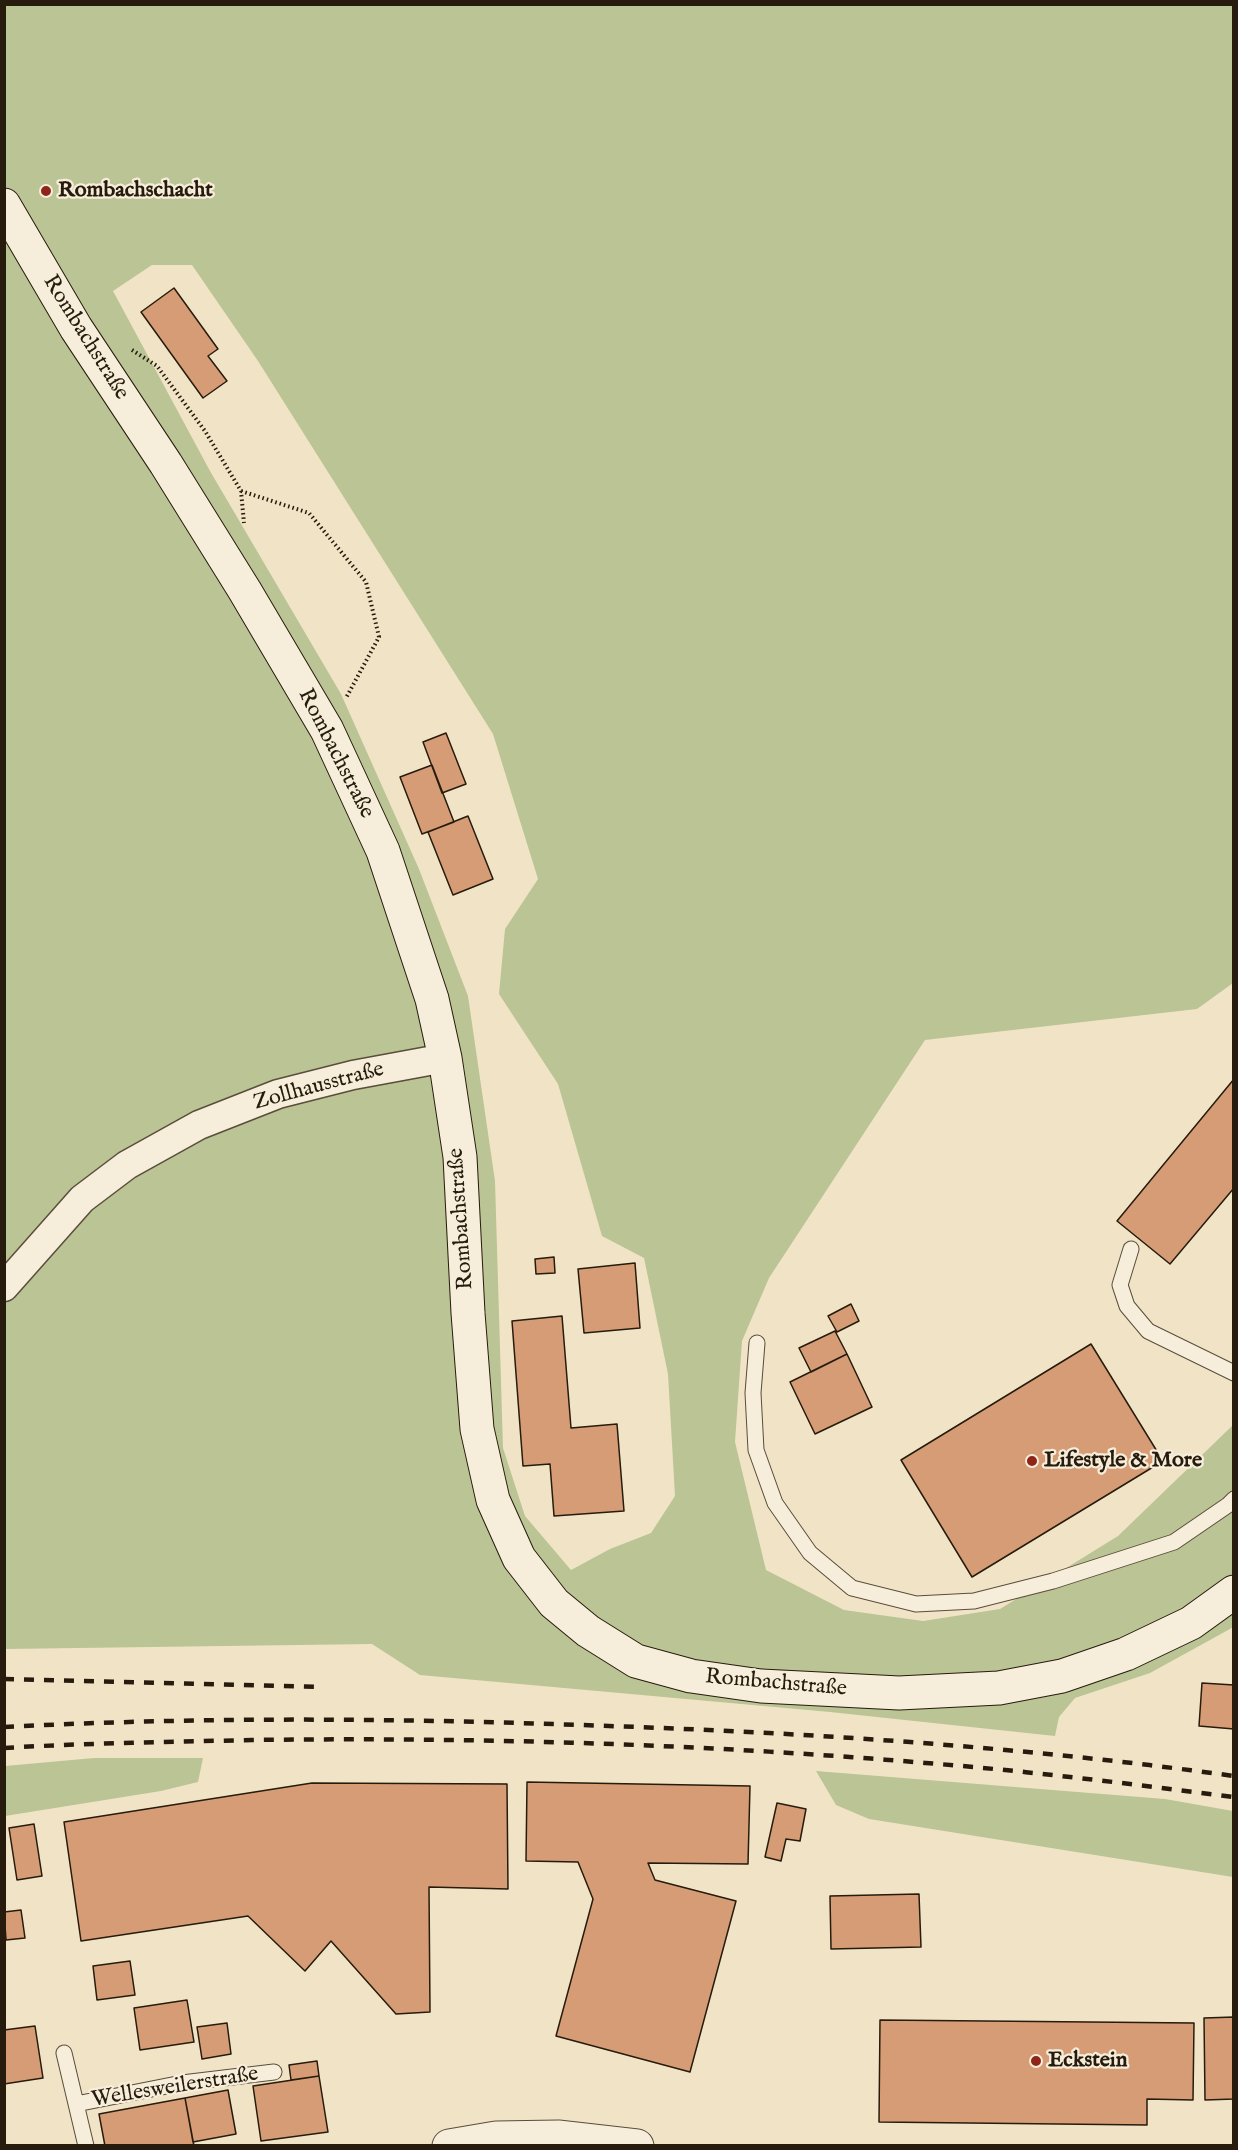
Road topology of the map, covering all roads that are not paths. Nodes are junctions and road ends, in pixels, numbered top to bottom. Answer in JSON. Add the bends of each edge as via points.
{"nodes":[{"id":1,"x":4,"y":205,"type":"edge"},
{"id":2,"x":445,"y":1058,"type":"junction"},
{"id":3,"x":1131,"y":1248,"type":"dead end"},
{"id":4,"x":4,"y":1287,"type":"edge"},
{"id":5,"x":757,"y":1344,"type":"dead end"},
{"id":6,"x":1233,"y":1373,"type":"edge"},
{"id":7,"x":1233,"y":1499,"type":"edge"},
{"id":8,"x":1233,"y":1592,"type":"edge"},
{"id":9,"x":64,"y":2053,"type":"dead end"},
{"id":10,"x":274,"y":2072,"type":"dead end"},
{"id":11,"x":76,"y":2103,"type":"junction"},
{"id":12,"x":86,"y":2145,"type":"edge"},
{"id":13,"x":449,"y":2145,"type":"edge"},
{"id":14,"x":638,"y":2145,"type":"edge"}],
"edges":[{"from":1,"to":2,"type":"main road","name":"Rombachstraße","via":[[76,328],[166,464],[327,730],[383,851],[432,999]]},
{"from":2,"to":4,"type":"street","name":"Zollhausstraße","via":[[278,1094],[199,1125],[127,1165],[82,1199]]},
{"from":2,"to":8,"type":"main road","name":"Rombachstraße","via":[[460,1156],[477,1429],[493,1500],[519,1558],[554,1603],[588,1631],[636,1661],[691,1676],[761,1686],[899,1693],[999,1688],[1062,1676],[1126,1654],[1191,1623]]},
{"from":3,"to":6,"type":"lane","via":[[1120,1285],[1127,1306],[1148,1331]]},
{"from":5,"to":7,"type":"lane","via":[[753,1394],[756,1450],[775,1503],[810,1553],[852,1588],[916,1604],[974,1601],[1053,1581],[1174,1542]]},
{"from":9,"to":11,"type":"lane","name":"Wellesweilerstraße"},
{"from":10,"to":11,"type":"lane","name":"Wellesweilerstraße","via":[[182,2083]]},
{"from":11,"to":12,"type":"lane","name":"Wellesweilerstraße"},
{"from":13,"to":14,"type":"main road","via":[[496,2138],[558,2137]]}]}
